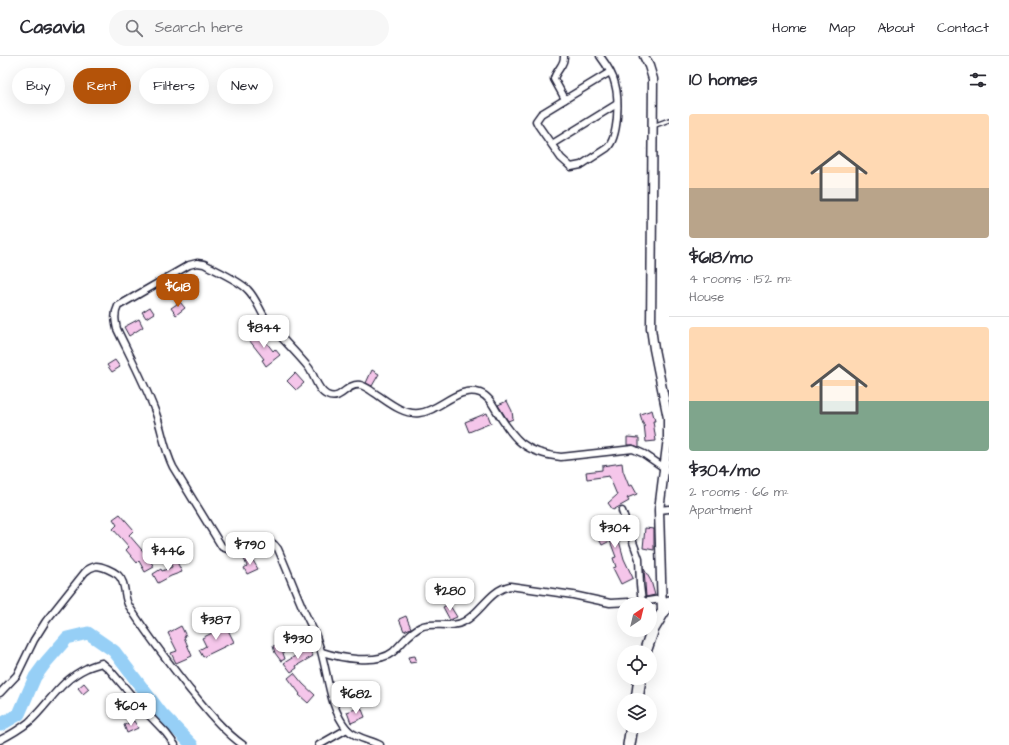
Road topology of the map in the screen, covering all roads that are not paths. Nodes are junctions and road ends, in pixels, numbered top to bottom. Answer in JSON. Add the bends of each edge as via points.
{"nodes":[{"id":1,"x":564,"y":56,"type":"edge"},
{"id":2,"x":600,"y":56,"type":"edge"},
{"id":3,"x":644,"y":56,"type":"edge"},
{"id":4,"x":610,"y":72,"type":"junction"},
{"id":5,"x":565,"y":99,"type":"junction"},
{"id":6,"x":617,"y":104,"type":"junction"},
{"id":7,"x":669,"y":120,"type":"edge"},
{"id":8,"x":652,"y":127,"type":"junction"},
{"id":9,"x":552,"y":144,"type":"junction"},
{"id":10,"x":664,"y":467,"type":"junction"},
{"id":11,"x":669,"y":509,"type":"edge"},
{"id":12,"x":660,"y":510,"type":"junction"},
{"id":13,"x":622,"y":511,"type":"dead end"},
{"id":14,"x":641,"y":597,"type":"edge"},
{"id":15,"x":665,"y":600,"type":"edge"},
{"id":16,"x":617,"y":603,"type":"edge"},
{"id":17,"x":647,"y":645,"type":"edge"},
{"id":18,"x":322,"y":652,"type":"junction"},
{"id":19,"x":0,"y":693,"type":"edge"},
{"id":20,"x":347,"y":729,"type":"junction"},
{"id":21,"x":631,"y":733,"type":"edge"},
{"id":22,"x":0,"y":740,"type":"edge"},
{"id":23,"x":175,"y":745,"type":"edge"},
{"id":24,"x":243,"y":745,"type":"edge"},
{"id":25,"x":319,"y":745,"type":"edge"},
{"id":26,"x":380,"y":745,"type":"edge"},
{"id":27,"x":629,"y":745,"type":"edge"}],
"edges":[{"from":1,"to":5,"type":"street","via":[[564,63],[554,79]]},
{"from":2,"to":4,"type":"street"},
{"from":3,"to":8,"type":"street","via":[[653,79]]},
{"from":4,"to":5,"type":"street"},
{"from":4,"to":6,"type":"street","via":[[615,82]]},
{"from":5,"to":9,"type":"street","via":[[541,114],[536,121]]},
{"from":6,"to":9,"type":"street"},
{"from":6,"to":9,"type":"street","via":[[614,137],[610,145],[581,165],[568,165]]},
{"from":7,"to":8,"type":"lane"},
{"from":8,"to":10,"type":"street","via":[[650,312],[654,349],[668,418]]},
{"from":10,"to":12,"type":"street"},
{"from":10,"to":18,"type":"street","via":[[633,449],[561,457],[534,451],[516,439],[490,400],[480,393],[463,393],[439,407],[419,413],[400,409],[360,385],[355,385],[338,396],[327,395],[309,369],[266,319],[248,289],[204,264],[193,263],[184,267],[118,306],[114,318],[117,329],[147,390],[167,455],[218,541],[222,547],[230,550],[258,540],[270,540],[274,543],[286,565]]},
{"from":11,"to":12,"type":"street"},
{"from":12,"to":15,"type":"street"},
{"from":13,"to":14,"type":"street","via":[[639,559]]},
{"from":15,"to":17,"type":"highway"},
{"from":16,"to":18,"type":"street","via":[[503,587],[466,621],[453,625],[422,626],[386,656],[345,658]]},
{"from":18,"to":20,"type":"street","via":[[331,694],[340,719]]},
{"from":19,"to":24,"type":"street","via":[[17,675],[46,621],[85,572],[96,566],[112,571],[121,578],[128,604],[172,668],[225,731]]},
{"from":20,"to":25,"type":"street"},
{"from":20,"to":26,"type":"street"},
{"from":21,"to":27,"type":"highway"},
{"from":22,"to":23,"type":"street","via":[[30,721],[66,681],[93,665],[102,663]]}]}
